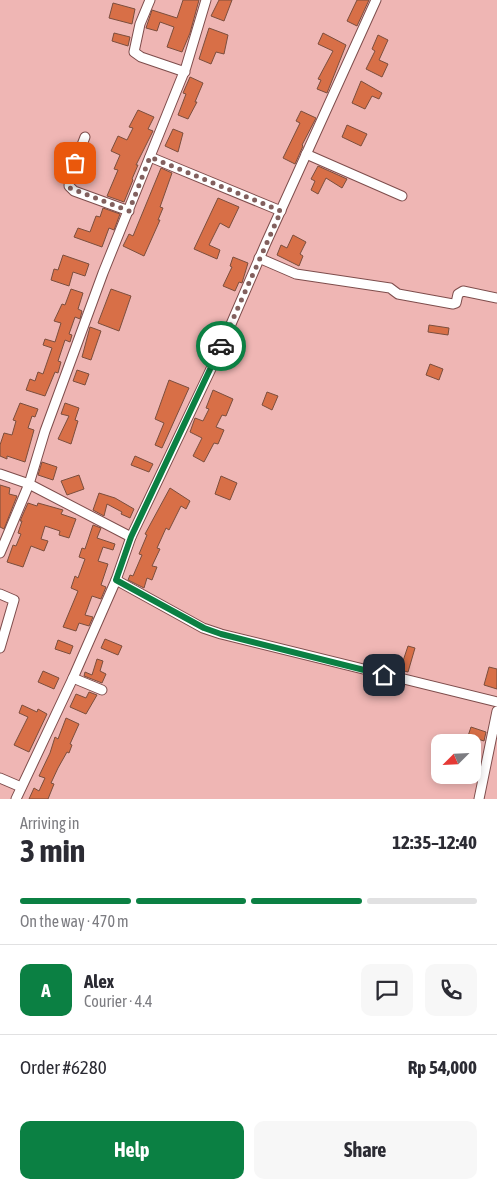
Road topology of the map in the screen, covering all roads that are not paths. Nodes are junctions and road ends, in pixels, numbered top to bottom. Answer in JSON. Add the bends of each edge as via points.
{"nodes":[{"id":1,"x":150,"y":0,"type":"edge"},
{"id":2,"x":206,"y":0,"type":"edge"},
{"id":3,"x":376,"y":0,"type":"edge"},
{"id":4,"x":185,"y":72,"type":"junction"},
{"id":5,"x":85,"y":137,"type":"dead end"},
{"id":6,"x":306,"y":154,"type":"junction"},
{"id":7,"x":150,"y":157,"type":"junction"},
{"id":8,"x":402,"y":196,"type":"dead end"},
{"id":9,"x":129,"y":211,"type":"junction"},
{"id":10,"x":281,"y":211,"type":"junction"},
{"id":11,"x":259,"y":258,"type":"junction"},
{"id":12,"x":497,"y":298,"type":"edge"},
{"id":13,"x":0,"y":474,"type":"edge"},
{"id":14,"x":29,"y":484,"type":"junction"},
{"id":15,"x":4,"y":534,"type":"edge"},
{"id":16,"x":131,"y":537,"type":"junction"},
{"id":17,"x":0,"y":553,"type":"edge"},
{"id":18,"x":116,"y":580,"type":"junction"},
{"id":19,"x":0,"y":594,"type":"edge"},
{"id":20,"x":0,"y":648,"type":"edge"},
{"id":21,"x":73,"y":678,"type":"junction"},
{"id":22,"x":102,"y":690,"type":"dead end"},
{"id":23,"x":497,"y":702,"type":"edge"},
{"id":24,"x":497,"y":711,"type":"edge"},
{"id":25,"x":0,"y":778,"type":"edge"},
{"id":26,"x":21,"y":787,"type":"junction"},
{"id":27,"x":16,"y":799,"type":"edge"},
{"id":28,"x":479,"y":799,"type":"edge"}],
"edges":[{"from":1,"to":4,"type":"street","via":[[134,52]]},
{"from":2,"to":4,"type":"street"},
{"from":3,"to":6,"type":"street"},
{"from":4,"to":7,"type":"street"},
{"from":5,"to":9,"type":"street","via":[[69,186],[74,191]]},
{"from":6,"to":8,"type":"street"},
{"from":6,"to":10,"type":"street"},
{"from":7,"to":9,"type":"street"},
{"from":7,"to":10,"type":"street"},
{"from":9,"to":14,"type":"street","via":[[79,338]]},
{"from":10,"to":11,"type":"street"},
{"from":11,"to":12,"type":"street","via":[[296,274],[390,288],[398,294],[452,304],[463,291]]},
{"from":11,"to":16,"type":"street","via":[[219,352]]},
{"from":13,"to":14,"type":"street"},
{"from":14,"to":15,"type":"street"},
{"from":14,"to":16,"type":"street"},
{"from":15,"to":17,"type":"street"},
{"from":16,"to":18,"type":"street"},
{"from":18,"to":21,"type":"street"},
{"from":18,"to":23,"type":"street","via":[[221,634]]},
{"from":19,"to":20,"type":"street","via":[[14,600]]},
{"from":21,"to":22,"type":"street"},
{"from":21,"to":26,"type":"street"},
{"from":24,"to":28,"type":"street"},
{"from":25,"to":26,"type":"street"},
{"from":26,"to":27,"type":"street"}]}
